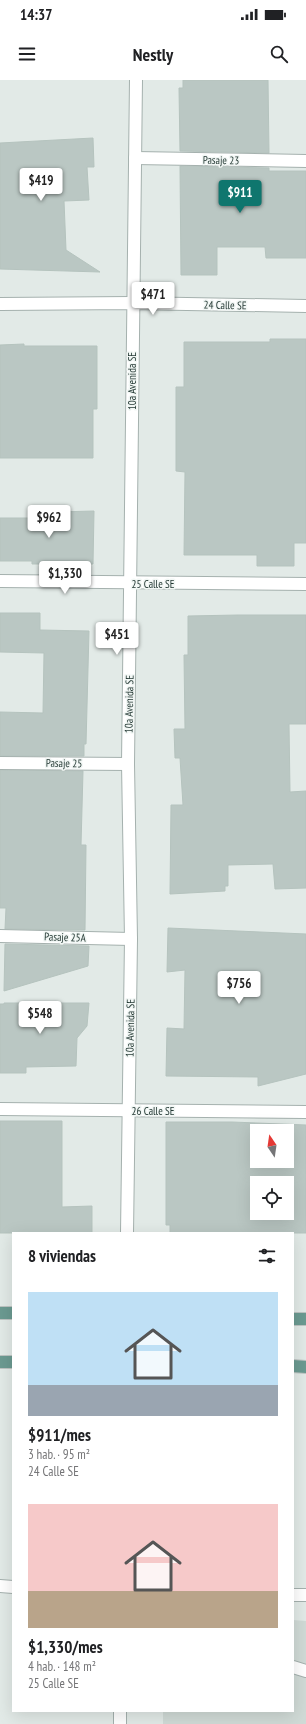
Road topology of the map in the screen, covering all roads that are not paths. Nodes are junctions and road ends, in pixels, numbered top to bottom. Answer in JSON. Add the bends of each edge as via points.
{"nodes":[{"id":1,"x":136,"y":80,"type":"edge"},
{"id":2,"x":135,"y":158,"type":"junction"},
{"id":3,"x":306,"y":161,"type":"edge"},
{"id":4,"x":132,"y":303,"type":"junction"},
{"id":5,"x":0,"y":304,"type":"edge"},
{"id":6,"x":306,"y":306,"type":"edge"},
{"id":7,"x":0,"y":582,"type":"edge"},
{"id":8,"x":130,"y":584,"type":"junction"},
{"id":9,"x":306,"y":584,"type":"edge"},
{"id":10,"x":0,"y":762,"type":"edge"},
{"id":11,"x":128,"y":764,"type":"junction"},
{"id":12,"x":0,"y":936,"type":"edge"},
{"id":13,"x":131,"y":939,"type":"junction"},
{"id":14,"x":0,"y":1110,"type":"edge"},
{"id":15,"x":128,"y":1111,"type":"junction"},
{"id":16,"x":306,"y":1112,"type":"edge"},
{"id":17,"x":127,"y":1232,"type":"edge"},
{"id":18,"x":0,"y":1313,"type":"edge"},
{"id":19,"x":12,"y":1314,"type":"edge"},
{"id":20,"x":294,"y":1319,"type":"edge"},
{"id":21,"x":306,"y":1319,"type":"edge"},
{"id":22,"x":0,"y":1362,"type":"edge"},
{"id":23,"x":12,"y":1362,"type":"edge"},
{"id":24,"x":294,"y":1366,"type":"edge"},
{"id":25,"x":306,"y":1367,"type":"edge"},
{"id":26,"x":0,"y":1586,"type":"edge"},
{"id":27,"x":12,"y":1587,"type":"edge"},
{"id":28,"x":294,"y":1595,"type":"edge"},
{"id":29,"x":306,"y":1596,"type":"edge"},
{"id":30,"x":294,"y":1666,"type":"edge"},
{"id":31,"x":306,"y":1671,"type":"edge"},
{"id":32,"x":120,"y":1712,"type":"edge"},
{"id":33,"x":120,"y":1724,"type":"edge"}],
"edges":[{"from":1,"to":2,"type":"street","name":"10a Avenida SE"},
{"from":2,"to":3,"type":"street","name":"Pasaje 23"},
{"from":2,"to":4,"type":"street","name":"10a Avenida SE"},
{"from":4,"to":5,"type":"street","name":"24 Calle SE"},
{"from":4,"to":6,"type":"street","name":"24 Calle SE"},
{"from":4,"to":8,"type":"street","name":"10a Avenida SE"},
{"from":7,"to":8,"type":"street","name":"25 Calle SE"},
{"from":8,"to":9,"type":"street","name":"25 Calle SE"},
{"from":8,"to":11,"type":"street","name":"10a Avenida SE"},
{"from":10,"to":11,"type":"street","name":"Pasaje 25"},
{"from":11,"to":13,"type":"street","name":"10a Avenida SE"},
{"from":12,"to":13,"type":"street","name":"Pasaje 25A"},
{"from":13,"to":15,"type":"street","name":"10a Avenida SE"},
{"from":14,"to":15,"type":"street","name":"26 Calle SE"},
{"from":15,"to":16,"type":"street","name":"26 Calle SE"},
{"from":15,"to":17,"type":"street","name":"10a Avenida SE"},
{"from":18,"to":19,"type":"main road"},
{"from":20,"to":21,"type":"main road"},
{"from":22,"to":23,"type":"main road"},
{"from":24,"to":25,"type":"main road"},
{"from":26,"to":27,"type":"street"},
{"from":28,"to":29,"type":"street"},
{"from":30,"to":31,"type":"street"},
{"from":32,"to":33,"type":"street"}]}
